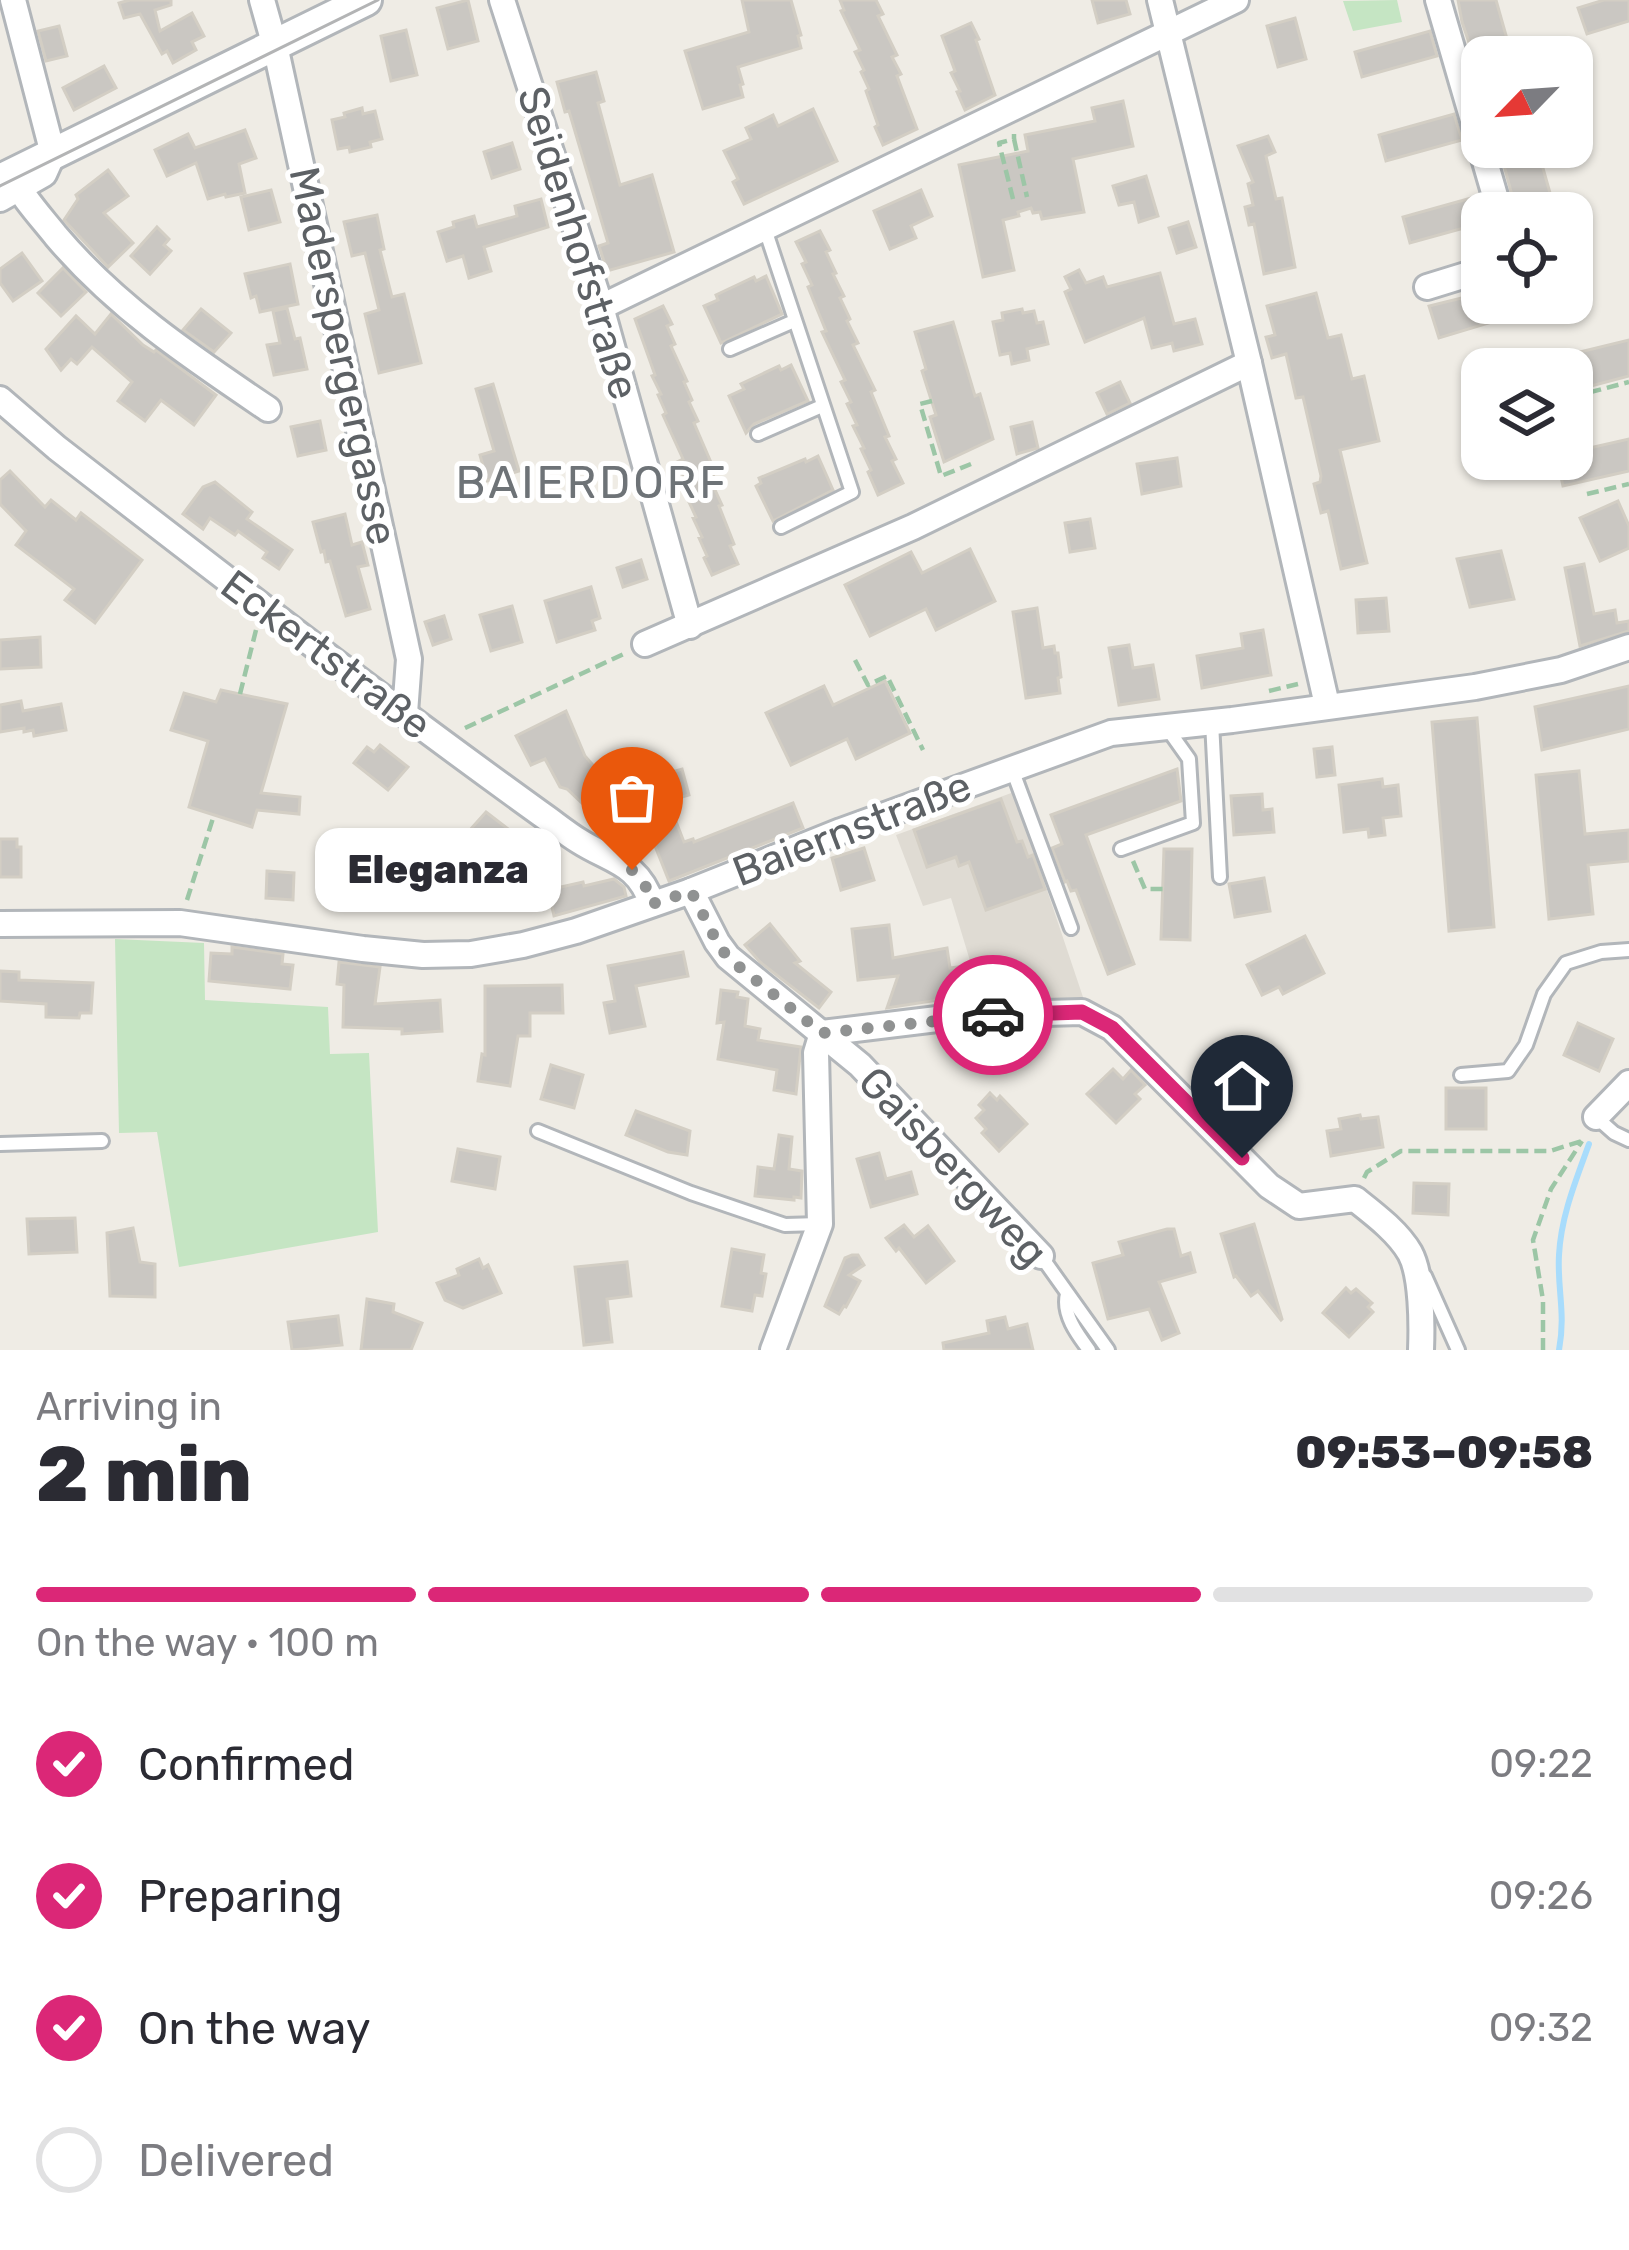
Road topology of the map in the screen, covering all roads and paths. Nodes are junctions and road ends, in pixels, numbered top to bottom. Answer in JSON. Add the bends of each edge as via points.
{"nodes":[{"id":1,"x":13,"y":0,"type":"edge"},
{"id":2,"x":262,"y":0,"type":"edge"},
{"id":3,"x":366,"y":0,"type":"edge"},
{"id":4,"x":502,"y":0,"type":"edge"},
{"id":5,"x":1160,"y":0,"type":"edge"},
{"id":6,"x":1236,"y":0,"type":"edge"},
{"id":7,"x":1438,"y":0,"type":"edge"},
{"id":8,"x":1168,"y":32,"type":"junction"},
{"id":9,"x":274,"y":45,"type":"junction"},
{"id":10,"x":1010,"y":110,"type":"junction"},
{"id":11,"x":1014,"y":139,"type":"junction"},
{"id":12,"x":53,"y":154,"type":"junction"},
{"id":13,"x":8,"y":186,"type":"edge"},
{"id":14,"x":1494,"y":192,"type":"edge"},
{"id":15,"x":1027,"y":197,"type":"dead end"},
{"id":16,"x":1013,"y":199,"type":"dead end"},
{"id":17,"x":765,"y":229,"type":"junction"},
{"id":18,"x":1461,"y":276,"type":"edge"},
{"id":19,"x":1426,"y":286,"type":"dead end"},
{"id":20,"x":602,"y":308,"type":"junction"},
{"id":21,"x":794,"y":321,"type":"junction"},
{"id":22,"x":730,"y":349,"type":"dead end"},
{"id":23,"x":1250,"y":363,"type":"junction"},
{"id":24,"x":1629,"y":382,"type":"edge"},
{"id":25,"x":1593,"y":391,"type":"edge"},
{"id":26,"x":0,"y":399,"type":"edge"},
{"id":27,"x":932,"y":401,"type":"dead end"},
{"id":28,"x":822,"y":406,"type":"junction"},
{"id":29,"x":268,"y":409,"type":"dead end"},
{"id":30,"x":758,"y":434,"type":"dead end"},
{"id":31,"x":970,"y":464,"type":"dead end"},
{"id":32,"x":1629,"y":484,"type":"edge"},
{"id":33,"x":1587,"y":494,"type":"dead end"},
{"id":34,"x":781,"y":527,"type":"dead end"},
{"id":35,"x":258,"y":625,"type":"dead end"},
{"id":36,"x":690,"y":626,"type":"junction"},
{"id":37,"x":645,"y":644,"type":"joint"},
{"id":38,"x":1629,"y":647,"type":"edge"},
{"id":39,"x":855,"y":660,"type":"dead end"},
{"id":40,"x":240,"y":694,"type":"dead end"},
{"id":41,"x":1327,"y":705,"type":"junction"},
{"id":42,"x":405,"y":713,"type":"junction"},
{"id":43,"x":1212,"y":722,"type":"junction"},
{"id":44,"x":1166,"y":727,"type":"junction"},
{"id":45,"x":465,"y":728,"type":"dead end"},
{"id":46,"x":922,"y":750,"type":"dead end"},
{"id":47,"x":1012,"y":769,"type":"junction"},
{"id":48,"x":214,"y":815,"type":"dead end"},
{"id":49,"x":1124,"y":848,"type":"joint"},
{"id":50,"x":1220,"y":878,"type":"dead end"},
{"id":51,"x":1163,"y":889,"type":"dead end"},
{"id":52,"x":691,"y":891,"type":"junction"},
{"id":53,"x":652,"y":904,"type":"junction"},
{"id":54,"x":180,"y":923,"type":"junction"},
{"id":55,"x":0,"y":924,"type":"edge"},
{"id":56,"x":1072,"y":928,"type":"dead end"},
{"id":57,"x":1629,"y":950,"type":"edge"},
{"id":58,"x":822,"y":1033,"type":"junction"},
{"id":59,"x":1462,"y":1075,"type":"dead end"},
{"id":60,"x":1629,"y":1083,"type":"edge"},
{"id":61,"x":1596,"y":1117,"type":"junction"},
{"id":62,"x":538,"y":1131,"type":"dead end"},
{"id":63,"x":1629,"y":1139,"type":"edge"},
{"id":64,"x":103,"y":1141,"type":"dead end"},
{"id":65,"x":1582,"y":1142,"type":"junction"},
{"id":66,"x":0,"y":1144,"type":"edge"},
{"id":67,"x":1354,"y":1199,"type":"junction"},
{"id":68,"x":820,"y":1224,"type":"junction"},
{"id":69,"x":1041,"y":1256,"type":"joint"},
{"id":70,"x":1413,"y":1262,"type":"junction"},
{"id":71,"x":1068,"y":1293,"type":"junction"},
{"id":72,"x":773,"y":1350,"type":"edge"},
{"id":73,"x":1089,"y":1350,"type":"edge"},
{"id":74,"x":1108,"y":1350,"type":"edge"},
{"id":75,"x":1421,"y":1350,"type":"edge"},
{"id":76,"x":1458,"y":1350,"type":"edge"},
{"id":77,"x":1543,"y":1350,"type":"edge"}],
"edges":[{"from":1,"to":12,"type":"street"},
{"from":2,"to":9,"type":"street","name":"Maderspergergasse"},
{"from":3,"to":9,"type":"street"},
{"from":4,"to":20,"type":"street","name":"Seidenhofstraße"},
{"from":5,"to":8,"type":"street"},
{"from":6,"to":8,"type":"street"},
{"from":7,"to":14,"type":"street"},
{"from":8,"to":10,"type":"street"},
{"from":8,"to":23,"type":"street"},
{"from":9,"to":12,"type":"street"},
{"from":9,"to":42,"type":"street","name":"Maderspergergasse","via":[[410,658]]},
{"from":10,"to":11,"type":"path"},
{"from":10,"to":17,"type":"street"},
{"from":11,"to":15,"type":"path"},
{"from":11,"to":16,"type":"path","via":[[998,143]]},
{"from":12,"to":13,"type":"street"},
{"from":13,"to":29,"type":"street","via":[[105,290]]},
{"from":17,"to":20,"type":"street"},
{"from":17,"to":21,"type":"lane"},
{"from":18,"to":19,"type":"street"},
{"from":20,"to":36,"type":"street","name":"Seidenhofstraße"},
{"from":21,"to":22,"type":"lane"},
{"from":21,"to":28,"type":"lane"},
{"from":23,"to":36,"type":"street"},
{"from":23,"to":41,"type":"street"},
{"from":24,"to":25,"type":"path"},
{"from":26,"to":42,"type":"street","name":"Eckertstraße"},
{"from":27,"to":31,"type":"path","via":[[920,404],[941,476]]},
{"from":28,"to":30,"type":"lane"},
{"from":28,"to":34,"type":"lane","via":[[852,492]]},
{"from":32,"to":33,"type":"path"},
{"from":35,"to":40,"type":"path"},
{"from":36,"to":37,"type":"street"},
{"from":37,"to":45,"type":"path"},
{"from":38,"to":41,"type":"street","name":"Baiernstraße","via":[[1474,687]]},
{"from":39,"to":46,"type":"path","via":[[868,686],[887,676]]},
{"from":41,"to":43,"type":"street","name":"Baiernstraße"},
{"from":42,"to":53,"type":"street","name":"Eckertstraße","via":[[582,843],[632,870]]},
{"from":43,"to":44,"type":"street","name":"Baiernstraße"},
{"from":43,"to":50,"type":"lane"},
{"from":44,"to":47,"type":"street","name":"Baiernstraße","via":[[1111,733]]},
{"from":44,"to":49,"type":"lane","via":[[1189,759],[1193,824]]},
{"from":47,"to":52,"type":"street","name":"Baiernstraße"},
{"from":47,"to":56,"type":"lane"},
{"from":48,"to":54,"type":"path"},
{"from":49,"to":51,"type":"path","via":[[1145,889]]},
{"from":52,"to":53,"type":"street","name":"Baiernstraße"},
{"from":52,"to":58,"type":"street","name":"Gaisbergweg","via":[[728,958]]},
{"from":53,"to":54,"type":"street","name":"Baiernstraße","via":[[471,954],[363,950]]},
{"from":54,"to":55,"type":"street","name":"Baiernstraße"},
{"from":57,"to":59,"type":"lane","via":[[1566,963],[1508,1071]]},
{"from":58,"to":67,"type":"street","via":[[970,1015],[1082,1012],[1112,1028],[1269,1186],[1299,1206]]},
{"from":58,"to":68,"type":"street"},
{"from":58,"to":69,"type":"street","name":"Gaisbergweg"},
{"from":60,"to":61,"type":"street"},
{"from":61,"to":63,"type":"lane"},
{"from":61,"to":65,"type":"path"},
{"from":62,"to":68,"type":"lane","via":[[784,1225]]},
{"from":64,"to":66,"type":"lane"},
{"from":65,"to":67,"type":"path","via":[[1550,1151],[1401,1151],[1367,1172]]},
{"from":65,"to":77,"type":"path","via":[[1551,1189],[1533,1240]]},
{"from":67,"to":70,"type":"street","via":[[1381,1219]]},
{"from":68,"to":72,"type":"street"},
{"from":69,"to":71,"type":"lane","name":"Gaisbergweg"},
{"from":70,"to":75,"type":"street"},
{"from":70,"to":76,"type":"lane"},
{"from":71,"to":73,"type":"lane","via":[[1066,1311]]},
{"from":71,"to":74,"type":"lane","name":"Gaisbergweg"}]}
